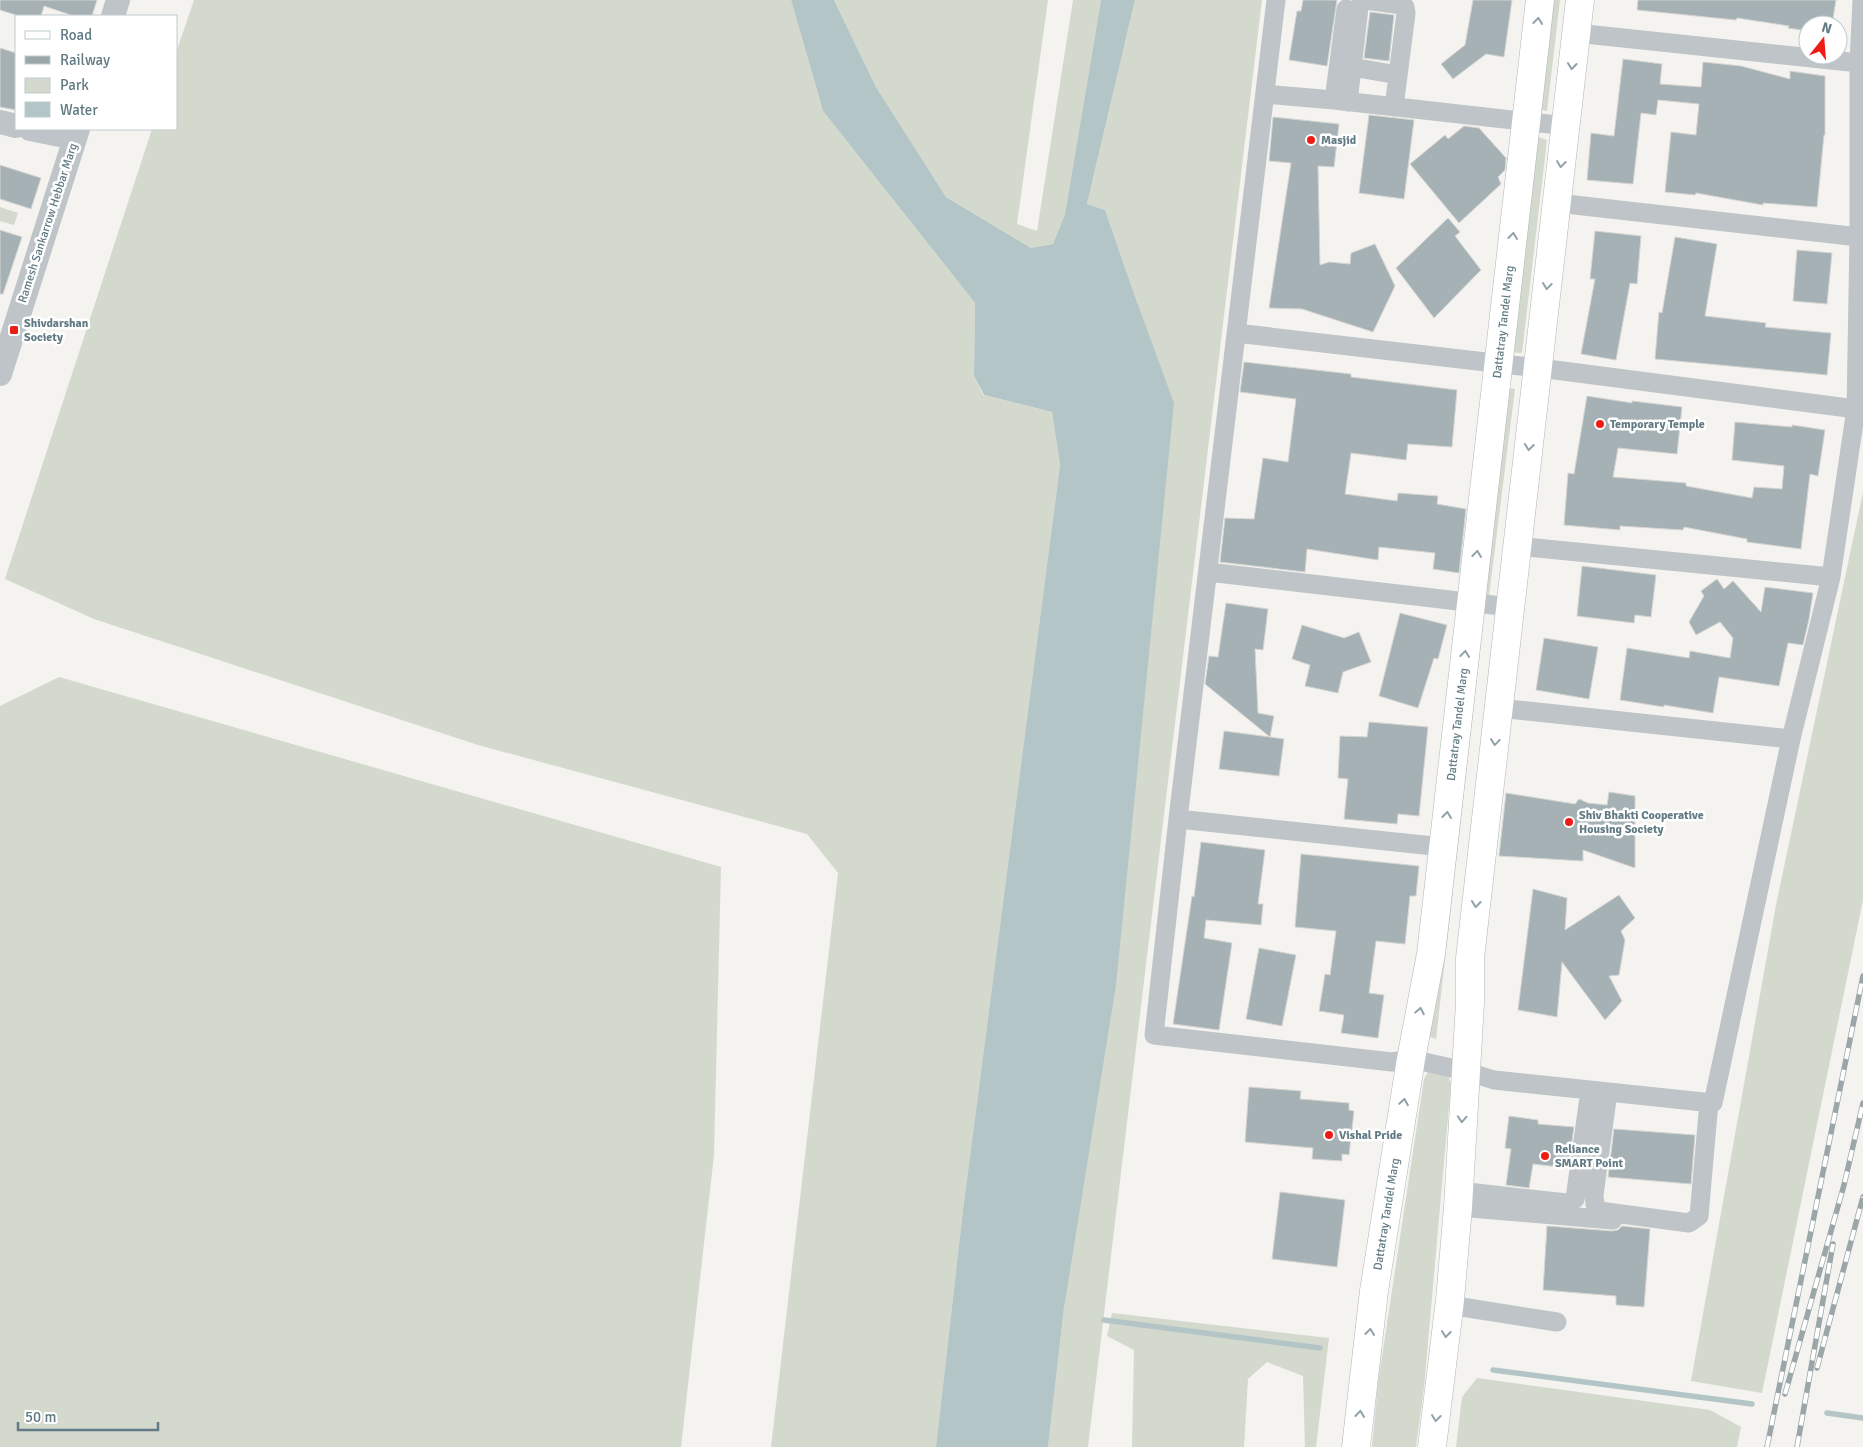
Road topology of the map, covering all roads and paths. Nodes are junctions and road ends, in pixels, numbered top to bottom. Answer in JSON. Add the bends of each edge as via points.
{"nodes":[{"id":1,"x":118,"y":0,"type":"edge"},
{"id":2,"x":1276,"y":0,"type":"edge"},
{"id":3,"x":1348,"y":0,"type":"edge"},
{"id":4,"x":1540,"y":0,"type":"edge"},
{"id":5,"x":1580,"y":0,"type":"edge"},
{"id":6,"x":1862,"y":0,"type":"edge"},
{"id":7,"x":113,"y":15,"type":"edge"},
{"id":8,"x":1576,"y":33,"type":"junction"},
{"id":9,"x":1858,"y":63,"type":"junction"},
{"id":10,"x":1352,"y":67,"type":"junction"},
{"id":11,"x":1398,"y":75,"type":"junction"},
{"id":12,"x":1264,"y":94,"type":"junction"},
{"id":13,"x":1341,"y":101,"type":"junction"},
{"id":14,"x":1394,"y":107,"type":"junction"},
{"id":15,"x":0,"y":122,"type":"edge"},
{"id":16,"x":1526,"y":122,"type":"junction"},
{"id":17,"x":15,"y":126,"type":"edge"},
{"id":18,"x":1566,"y":126,"type":"junction"},
{"id":19,"x":39,"y":130,"type":"edge"},
{"id":20,"x":77,"y":134,"type":"edge"},
{"id":21,"x":1557,"y":203,"type":"junction"},
{"id":22,"x":1859,"y":237,"type":"junction"},
{"id":23,"x":1236,"y":333,"type":"junction"},
{"id":24,"x":1499,"y":364,"type":"junction"},
{"id":25,"x":1538,"y":368,"type":"junction"},
{"id":26,"x":0,"y":374,"type":"edge"},
{"id":27,"x":1856,"y":409,"type":"junction"},
{"id":28,"x":1517,"y":546,"type":"junction"},
{"id":29,"x":1208,"y":572,"type":"junction"},
{"id":30,"x":1831,"y":577,"type":"junction"},
{"id":31,"x":1471,"y":602,"type":"junction"},
{"id":32,"x":1510,"y":607,"type":"junction"},
{"id":33,"x":1499,"y":708,"type":"junction"},
{"id":34,"x":1791,"y":739,"type":"junction"},
{"id":35,"x":1178,"y":819,"type":"junction"},
{"id":36,"x":1443,"y":847,"type":"junction"},
{"id":37,"x":1411,"y":1059,"type":"junction"},
{"id":38,"x":1465,"y":1071,"type":"junction"},
{"id":39,"x":1599,"y":1091,"type":"junction"},
{"id":40,"x":1709,"y":1102,"type":"junction"},
{"id":41,"x":1458,"y":1199,"type":"junction"},
{"id":42,"x":1620,"y":1220,"type":"dead end"},
{"id":43,"x":1449,"y":1305,"type":"junction"},
{"id":44,"x":1557,"y":1322,"type":"dead end"},
{"id":45,"x":1356,"y":1447,"type":"edge"},
{"id":46,"x":1432,"y":1447,"type":"edge"}],
"edges":[{"from":1,"to":7,"type":"street"},
{"from":2,"to":12,"type":"street"},
{"from":3,"to":13,"type":"street"},
{"from":16,"to":4,"type":"main road","name":"Dattatray Tandel Marg","one_way":true},
{"from":5,"to":8,"type":"main road"},
{"from":6,"to":9,"type":"street"},
{"from":8,"to":9,"type":"street"},
{"from":8,"to":18,"type":"main road","one_way":true},
{"from":9,"to":22,"type":"street"},
{"from":10,"to":11,"type":"street"},
{"from":10,"to":11,"type":"street","via":[[1361,2],[1402,5],[1406,13]]},
{"from":10,"to":13,"type":"street"},
{"from":11,"to":14,"type":"street"},
{"from":12,"to":13,"type":"street"},
{"from":12,"to":23,"type":"street"},
{"from":13,"to":14,"type":"street"},
{"from":14,"to":16,"type":"street"},
{"from":15,"to":17,"type":"street"},
{"from":16,"to":18,"type":"street"},
{"from":24,"to":16,"type":"main road","name":"Dattatray Tandel Marg","one_way":true},
{"from":18,"to":21,"type":"main road","one_way":true},
{"from":19,"to":20,"type":"street"},
{"from":20,"to":26,"type":"street","name":"Ramesh Sankarrow Hebbar Marg"},
{"from":21,"to":22,"type":"street"},
{"from":21,"to":25,"type":"main road","one_way":true},
{"from":22,"to":27,"type":"street"},
{"from":23,"to":24,"type":"street"},
{"from":23,"to":29,"type":"street"},
{"from":24,"to":25,"type":"street"},
{"from":31,"to":24,"type":"main road","name":"Dattatray Tandel Marg","one_way":true},
{"from":25,"to":27,"type":"street"},
{"from":25,"to":28,"type":"main road","one_way":true},
{"from":27,"to":30,"type":"street"},
{"from":28,"to":30,"type":"street"},
{"from":28,"to":32,"type":"main road"},
{"from":29,"to":31,"type":"street"},
{"from":29,"to":35,"type":"street"},
{"from":30,"to":34,"type":"street"},
{"from":31,"to":32,"type":"street"},
{"from":36,"to":31,"type":"main road","name":"Dattatray Tandel Marg","one_way":true},
{"from":32,"to":33,"type":"main road"},
{"from":33,"to":34,"type":"street"},
{"from":33,"to":38,"type":"main road","one_way":true,"via":[[1470,958]]},
{"from":34,"to":40,"type":"street","via":[[1713,1103]]},
{"from":35,"to":36,"type":"street"},
{"from":35,"to":37,"type":"street","via":[[1154,1035],[1392,1062]]},
{"from":37,"to":36,"type":"main road","name":"Dattatray Tandel Marg","one_way":true,"via":[[1431,954]]},
{"from":37,"to":38,"type":"street"},
{"from":45,"to":37,"type":"main road","name":"Dattatray Tandel Marg","one_way":true,"via":[[1374,1292]]},
{"from":38,"to":39,"type":"street","via":[[1494,1080]]},
{"from":38,"to":41,"type":"main road","one_way":true},
{"from":39,"to":40,"type":"street"},
{"from":39,"to":40,"type":"street","via":[[1594,1195],[1598,1211],[1689,1223],[1699,1216]]},
{"from":39,"to":41,"type":"street","via":[[1575,1199],[1566,1203]]},
{"from":41,"to":42,"type":"street"},
{"from":41,"to":43,"type":"main road"},
{"from":43,"to":44,"type":"street"},
{"from":43,"to":46,"type":"main road","one_way":true}]}
